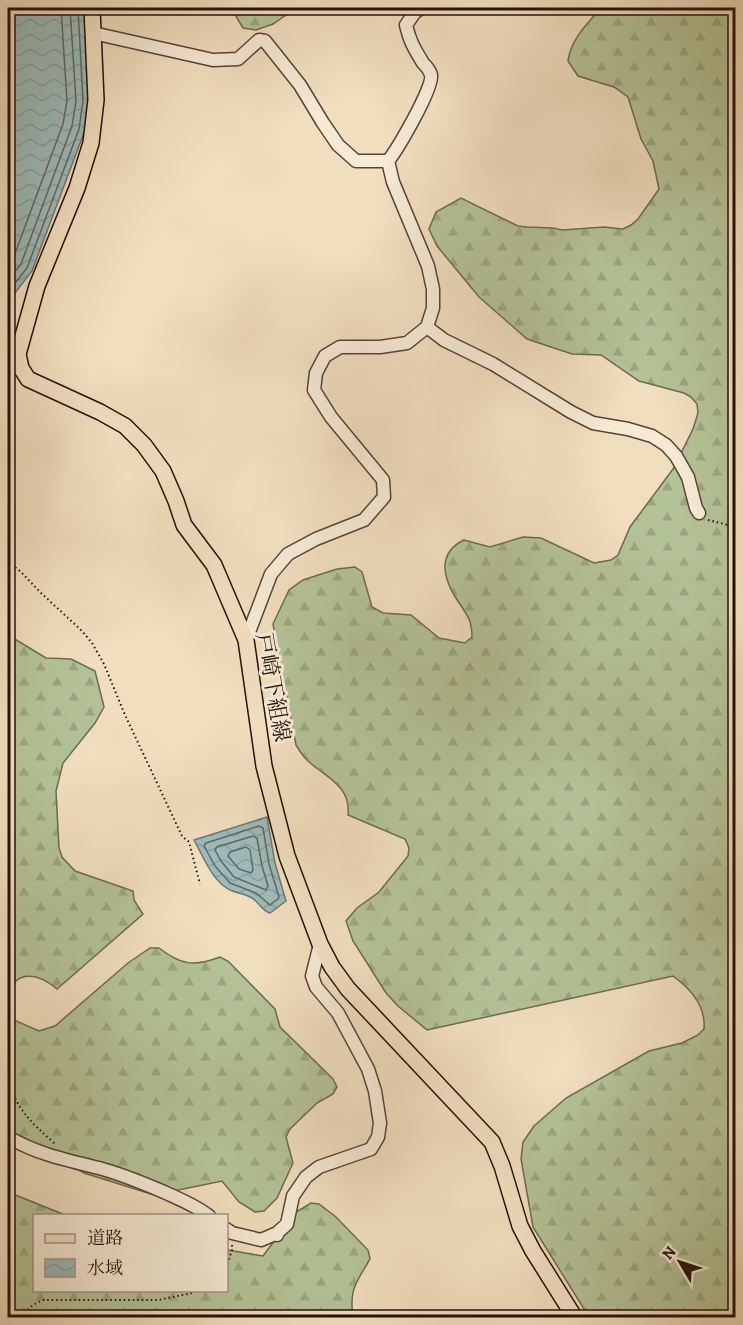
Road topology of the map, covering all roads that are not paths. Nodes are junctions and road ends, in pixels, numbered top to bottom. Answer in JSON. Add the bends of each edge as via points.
{"nodes":[{"id":1,"x":93,"y":8,"type":"edge"},
{"id":2,"x":422,"y":8,"type":"edge"},
{"id":3,"x":93,"y":33,"type":"junction"},
{"id":4,"x":388,"y":161,"type":"junction"},
{"id":5,"x":427,"y":327,"type":"junction"},
{"id":6,"x":18,"y":354,"type":"junction"},
{"id":7,"x":8,"y":366,"type":"edge"},
{"id":8,"x":699,"y":513,"type":"road end"},
{"id":9,"x":246,"y":640,"type":"junction"},
{"id":10,"x":320,"y":944,"type":"junction"},
{"id":11,"x":8,"y":1137,"type":"edge"},
{"id":12,"x":207,"y":1214,"type":"edge"},
{"id":13,"x":229,"y":1231,"type":"edge"},
{"id":14,"x":575,"y":1317,"type":"edge"}],
"edges":[{"from":1,"to":3,"type":"main road"},
{"from":2,"to":4,"type":"street","via":[[406,25],[409,40],[431,74],[431,82]]},
{"from":3,"to":4,"type":"street","via":[[213,60],[238,59],[259,40],[265,41],[300,85],[339,145],[356,161]]},
{"from":3,"to":6,"type":"main road","via":[[96,100],[91,142],[77,188],[37,286]]},
{"from":4,"to":5,"type":"street","via":[[428,266],[433,308]]},
{"from":5,"to":8,"type":"street","via":[[578,416],[652,436],[666,445],[688,477]]},
{"from":5,"to":9,"type":"street","via":[[407,343],[340,347],[320,364],[314,390],[383,480],[384,497],[364,520],[288,554],[271,574]]},
{"from":6,"to":7,"type":"street"},
{"from":6,"to":9,"type":"main road","name":"戸崎下組線","via":[[28,379],[100,412],[124,426],[144,445],[163,471],[184,525],[214,565]]},
{"from":9,"to":10,"type":"main road","name":"戸崎下組線","via":[[272,799],[287,856]]},
{"from":10,"to":13,"type":"street","via":[[312,976],[368,1068],[380,1123],[378,1137],[371,1149],[319,1167],[306,1177],[293,1196],[287,1224],[277,1234],[261,1240]]},
{"from":10,"to":14,"type":"main road","name":"戸崎下組線","via":[[348,989],[492,1142],[520,1226]]},
{"from":11,"to":12,"type":"street","via":[[55,1158],[142,1183]]}]}
